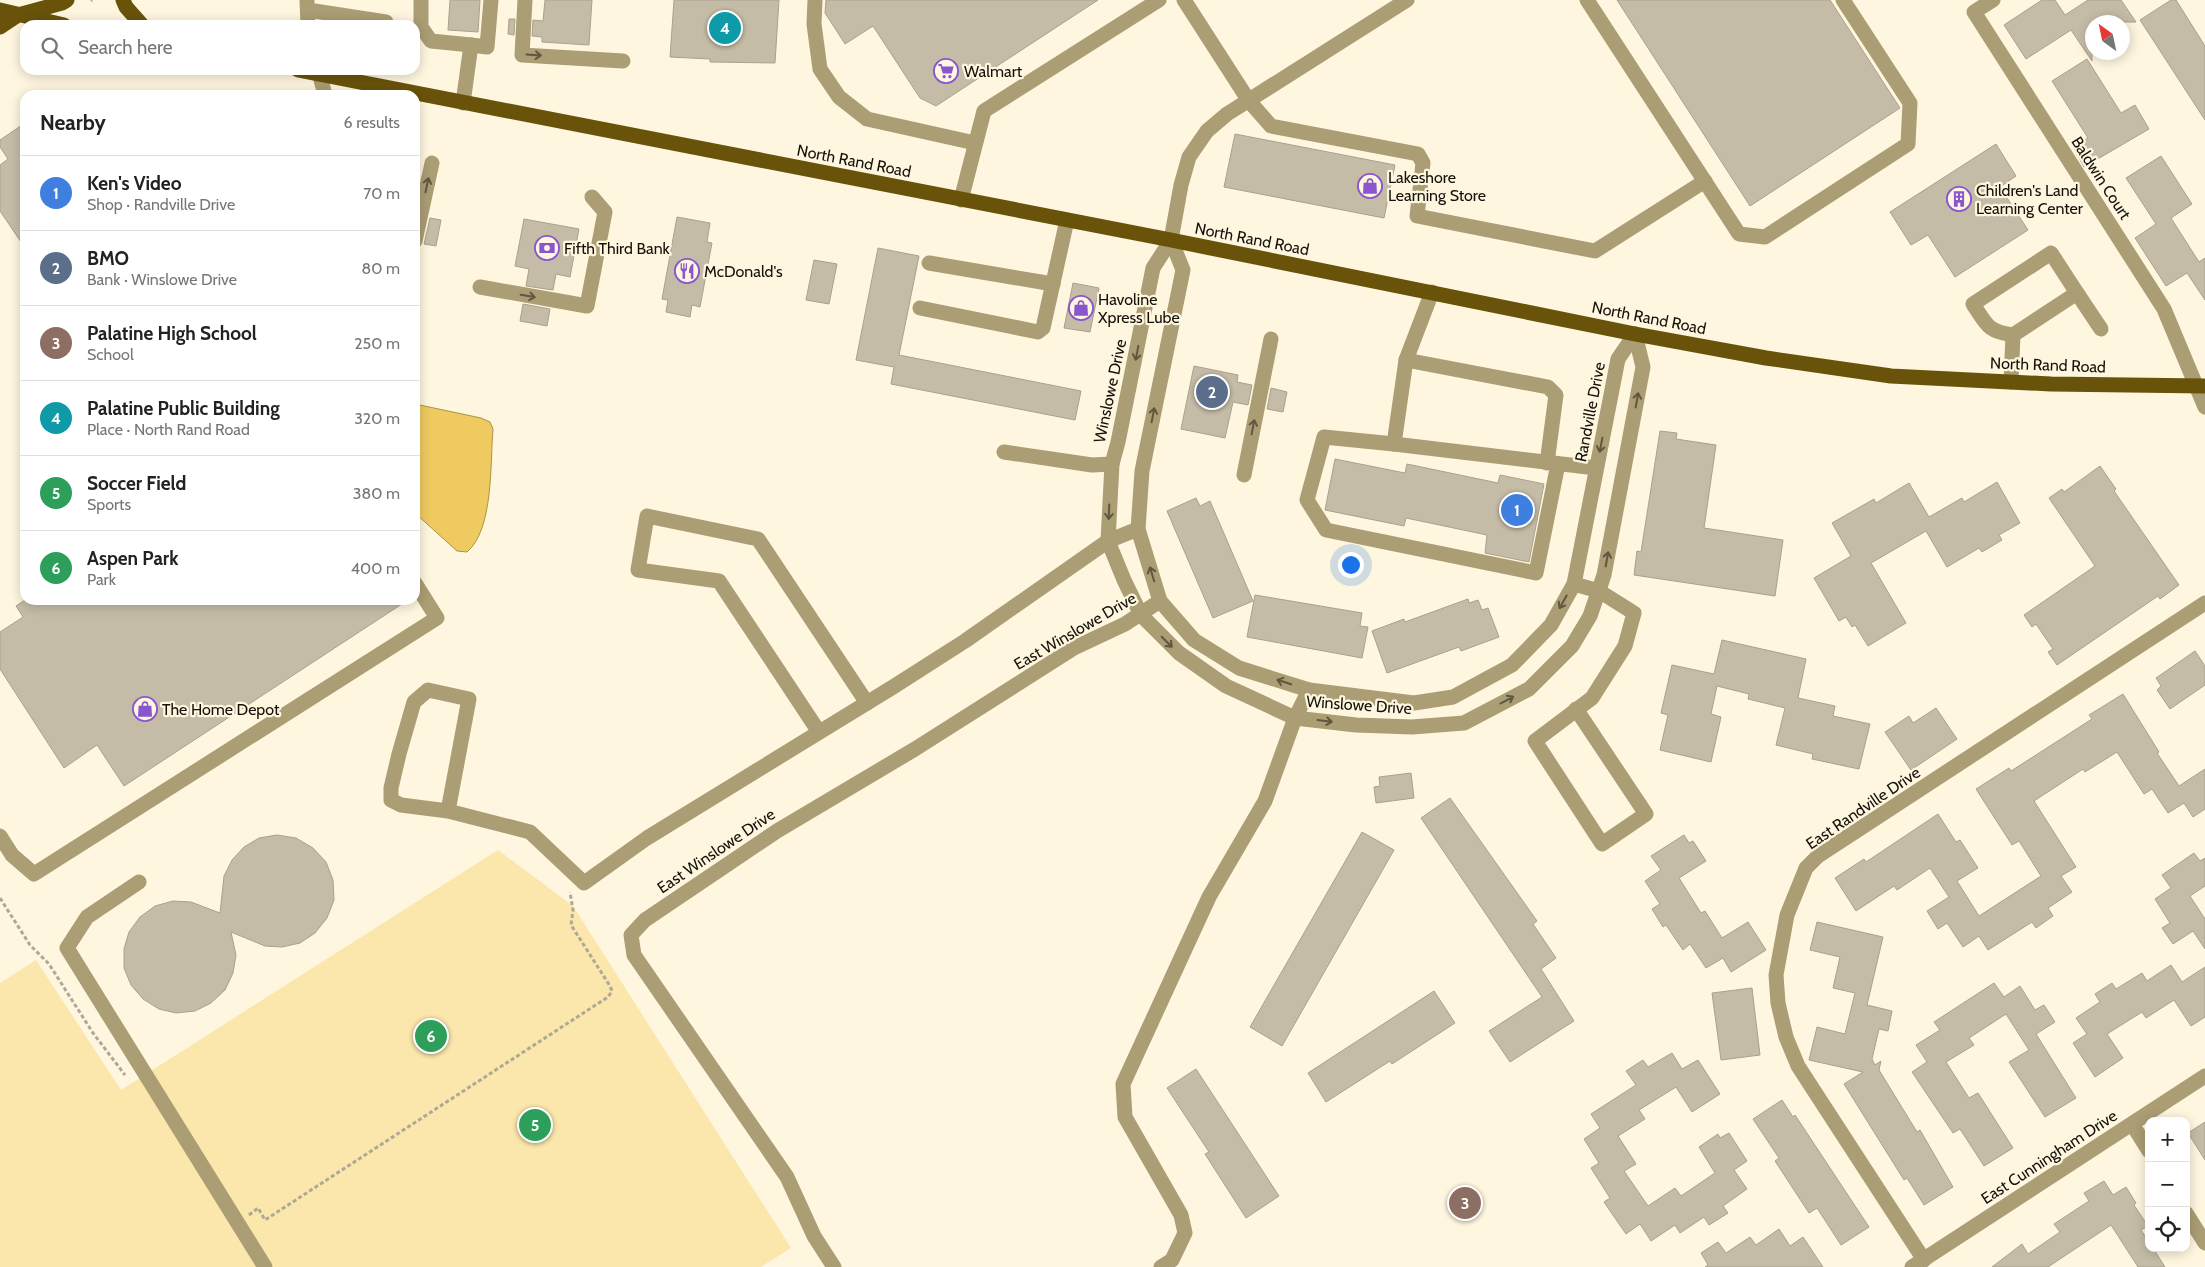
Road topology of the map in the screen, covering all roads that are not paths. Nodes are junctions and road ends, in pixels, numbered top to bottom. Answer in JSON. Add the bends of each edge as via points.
{"nodes":[{"id":1,"x":23,"y":0,"type":"edge"},
{"id":2,"x":67,"y":0,"type":"edge"},
{"id":3,"x":123,"y":0,"type":"edge"},
{"id":4,"x":422,"y":0,"type":"edge"},
{"id":5,"x":490,"y":0,"type":"edge"},
{"id":6,"x":525,"y":0,"type":"edge"},
{"id":7,"x":815,"y":0,"type":"edge"},
{"id":8,"x":1158,"y":0,"type":"edge"},
{"id":9,"x":1184,"y":0,"type":"edge"},
{"id":10,"x":1407,"y":0,"type":"edge"},
{"id":11,"x":1587,"y":0,"type":"edge"},
{"id":12,"x":1842,"y":0,"type":"edge"},
{"id":13,"x":1993,"y":0,"type":"edge"},
{"id":14,"x":0,"y":10,"type":"edge"},
{"id":15,"x":308,"y":12,"type":"edge"},
{"id":16,"x":18,"y":15,"type":"junction"},
{"id":17,"x":41,"y":20,"type":"edge"},
{"id":18,"x":138,"y":20,"type":"edge"},
{"id":19,"x":370,"y":20,"type":"edge"},
{"id":20,"x":0,"y":27,"type":"edge"},
{"id":21,"x":471,"y":45,"type":"junction"},
{"id":22,"x":623,"y":61,"type":"dead end"},
{"id":23,"x":311,"y":75,"type":"edge"},
{"id":24,"x":324,"y":75,"type":"edge"},
{"id":25,"x":322,"y":90,"type":"edge"},
{"id":26,"x":401,"y":90,"type":"edge"},
{"id":27,"x":420,"y":94,"type":"edge"},
{"id":28,"x":1249,"y":101,"type":"junction"},
{"id":29,"x":463,"y":102,"type":"junction"},
{"id":30,"x":975,"y":143,"type":"junction"},
{"id":31,"x":432,"y":163,"type":"dead end"},
{"id":32,"x":1705,"y":181,"type":"junction"},
{"id":33,"x":592,"y":196,"type":"dead end"},
{"id":34,"x":961,"y":200,"type":"junction"},
{"id":35,"x":420,"y":218,"type":"edge"},
{"id":36,"x":1067,"y":220,"type":"junction"},
{"id":37,"x":1170,"y":240,"type":"junction"},
{"id":38,"x":929,"y":263,"type":"dead end"},
{"id":39,"x":1052,"y":284,"type":"junction"},
{"id":40,"x":480,"y":287,"type":"dead end"},
{"id":41,"x":1432,"y":292,"type":"junction"},
{"id":42,"x":2077,"y":293,"type":"junction"},
{"id":43,"x":920,"y":308,"type":"dead end"},
{"id":44,"x":2101,"y":328,"type":"dead end"},
{"id":45,"x":1635,"y":334,"type":"junction"},
{"id":46,"x":2013,"y":335,"type":"junction"},
{"id":47,"x":1271,"y":339,"type":"dead end"},
{"id":48,"x":1406,"y":360,"type":"junction"},
{"id":49,"x":2011,"y":382,"type":"junction"},
{"id":50,"x":2201,"y":387,"type":"edge"},
{"id":51,"x":2205,"y":407,"type":"edge"},
{"id":52,"x":1394,"y":444,"type":"junction"},
{"id":53,"x":1004,"y":452,"type":"dead end"},
{"id":54,"x":1553,"y":463,"type":"junction"},
{"id":55,"x":1112,"y":464,"type":"junction"},
{"id":56,"x":1596,"y":468,"type":"junction"},
{"id":57,"x":1244,"y":475,"type":"dead end"},
{"id":58,"x":1138,"y":529,"type":"junction"},
{"id":59,"x":1108,"y":541,"type":"junction"},
{"id":60,"x":1574,"y":584,"type":"junction"},
{"id":61,"x":420,"y":591,"type":"edge"},
{"id":62,"x":1598,"y":591,"type":"junction"},
{"id":63,"x":1160,"y":601,"type":"junction"},
{"id":64,"x":2205,"y":603,"type":"edge"},
{"id":65,"x":1141,"y":615,"type":"junction"},
{"id":66,"x":1309,"y":690,"type":"junction"},
{"id":67,"x":1453,"y":697,"type":"joint"},
{"id":68,"x":867,"y":703,"type":"junction"},
{"id":69,"x":1576,"y":709,"type":"junction"},
{"id":70,"x":1294,"y":718,"type":"junction"},
{"id":71,"x":819,"y":732,"type":"junction"},
{"id":72,"x":448,"y":811,"type":"junction"},
{"id":73,"x":0,"y":836,"type":"edge"},
{"id":74,"x":139,"y":882,"type":"dead end"},
{"id":75,"x":2205,"y":1076,"type":"edge"},
{"id":76,"x":2132,"y":1124,"type":"junction"},
{"id":77,"x":2145,"y":1145,"type":"edge"},
{"id":78,"x":2190,"y":1219,"type":"edge"},
{"id":79,"x":2205,"y":1243,"type":"edge"},
{"id":80,"x":1918,"y":1264,"type":"edge"},
{"id":81,"x":265,"y":1267,"type":"edge"},
{"id":82,"x":834,"y":1267,"type":"edge"},
{"id":83,"x":1161,"y":1267,"type":"edge"}],
"edges":[{"from":1,"to":16,"type":"main road"},
{"from":2,"to":16,"type":"main road"},
{"from":3,"to":18,"type":"main road"},
{"from":4,"to":21,"type":"street","via":[[421,27],[431,41]]},
{"from":5,"to":21,"type":"street","via":[[487,47]]},
{"from":6,"to":22,"type":"street","one_way":true,"via":[[522,55]]},
{"from":7,"to":30,"type":"street","via":[[814,24],[820,69],[840,97],[867,119]]},
{"from":8,"to":30,"type":"street","via":[[984,111]]},
{"from":9,"to":28,"type":"street"},
{"from":10,"to":28,"type":"street"},
{"from":11,"to":32,"type":"street"},
{"from":12,"to":32,"type":"street","via":[[1910,103],[1908,144],[1765,237],[1739,234]]},
{"from":13,"to":50,"type":"street","name":"Baldwin Court","via":[[1974,12],[2164,309]]},
{"from":14,"to":16,"type":"main road"},
{"from":15,"to":19,"type":"street"},
{"from":16,"to":17,"type":"main road"},
{"from":16,"to":20,"type":"main road"},
{"from":21,"to":29,"type":"street"},
{"from":23,"to":25,"type":"street"},
{"from":24,"to":26,"type":"main road","name":"North Rand Road"},
{"from":27,"to":29,"type":"main road","name":"North Rand Road"},
{"from":28,"to":32,"type":"street","via":[[1271,126],[1418,154],[1424,163],[1417,216],[1595,251]]},
{"from":28,"to":37,"type":"street","via":[[1207,131],[1190,157]]},
{"from":29,"to":34,"type":"main road","name":"North Rand Road"},
{"from":30,"to":34,"type":"street"},
{"from":35,"to":31,"type":"street","one_way":true},
{"from":40,"to":33,"type":"street","one_way":true,"via":[[587,306],[605,212]]},
{"from":34,"to":36,"type":"main road","name":"North Rand Road"},
{"from":36,"to":37,"type":"main road","name":"North Rand Road"},
{"from":36,"to":39,"type":"street"},
{"from":37,"to":41,"type":"main road","name":"North Rand Road"},
{"from":37,"to":55,"type":"street","name":"Winslowe Drive","one_way":true,"via":[[1153,268]]},
{"from":58,"to":37,"type":"street","name":"Winslowe Drive","one_way":true,"via":[[1142,471],[1183,270]]},
{"from":38,"to":39,"type":"street"},
{"from":39,"to":43,"type":"street","via":[[1043,328],[1038,332]]},
{"from":41,"to":45,"type":"main road","name":"North Rand Road"},
{"from":41,"to":48,"type":"street"},
{"from":42,"to":44,"type":"street"},
{"from":42,"to":46,"type":"street"},
{"from":42,"to":46,"type":"street","via":[[2051,253],[1973,304],[1986,325],[1996,332]]},
{"from":45,"to":49,"type":"main road","name":"North Rand Road","via":[[1891,376]]},
{"from":45,"to":56,"type":"street","name":"Randville Drive","one_way":true,"via":[[1618,359]]},
{"from":62,"to":45,"type":"street","one_way":true,"via":[[1604,575],[1643,367]]},
{"from":46,"to":49,"type":"street"},
{"from":57,"to":47,"type":"street","one_way":true},
{"from":48,"to":52,"type":"street"},
{"from":48,"to":54,"type":"street","via":[[1548,386],[1556,395]]},
{"from":49,"to":50,"type":"main road","name":"North Rand Road"},
{"from":50,"to":51,"type":"street"},
{"from":52,"to":54,"type":"street"},
{"from":52,"to":54,"type":"street","via":[[1324,437],[1307,500],[1326,530],[1536,573]]},
{"from":53,"to":55,"type":"street","via":[[1092,466]]},
{"from":54,"to":56,"type":"street"},
{"from":55,"to":59,"type":"street","name":"Winslowe Drive","one_way":true},
{"from":56,"to":60,"type":"street","name":"Randville Drive"},
{"from":58,"to":59,"type":"street"},
{"from":63,"to":58,"type":"street","name":"Winslowe Drive","one_way":true},
{"from":59,"to":65,"type":"street","name":"Winslowe Drive"},
{"from":59,"to":68,"type":"street","via":[[965,641]]},
{"from":60,"to":62,"type":"street"},
{"from":60,"to":67,"type":"street","name":"Randville Drive","one_way":true,"via":[[1551,625],[1512,665]]},
{"from":61,"to":73,"type":"street","via":[[438,618],[34,874],[12,855]]},
{"from":62,"to":69,"type":"street","via":[[1634,613],[1625,646],[1592,698]]},
{"from":70,"to":62,"type":"street","name":"Winslowe Drive","one_way":true,"via":[[1356,725],[1464,723],[1529,689],[1572,646],[1590,616]]},
{"from":63,"to":65,"type":"street","name":"East Winslowe Drive"},
{"from":66,"to":63,"type":"street","name":"Winslowe Drive","one_way":true,"via":[[1239,668],[1194,640]]},
{"from":64,"to":80,"type":"street","name":"East Randville Drive","via":[[1818,856],[1806,868],[1787,915],[1776,975],[1786,1037],[1798,1066]]},
{"from":65,"to":70,"type":"street","name":"Winslowe Drive","one_way":true,"via":[[1179,653],[1226,686]]},
{"from":65,"to":82,"type":"street","name":"East Winslowe Drive","via":[[1074,648],[915,749],[777,831],[645,920],[631,935],[634,955],[787,1177],[814,1236]]},
{"from":66,"to":67,"type":"street","name":"Winslowe Drive","via":[[1414,704]]},
{"from":66,"to":70,"type":"street"},
{"from":68,"to":71,"type":"street"},
{"from":68,"to":71,"type":"street","via":[[758,539],[647,516],[638,570],[719,581]]},
{"from":69,"to":69,"type":"street","via":[[1534,740],[1602,844],[1646,814]]},
{"from":70,"to":83,"type":"street","via":[[1265,801],[1209,898],[1123,1084],[1125,1116],[1181,1215],[1185,1233],[1172,1260]]},
{"from":71,"to":72,"type":"street","via":[[647,838],[584,883],[530,832]]},
{"from":72,"to":72,"type":"street","via":[[469,699],[428,690],[414,702],[391,788],[391,800],[401,805]]},
{"from":74,"to":81,"type":"street","via":[[87,917],[67,948]]},
{"from":75,"to":76,"type":"street","name":"East Cunningham Drive"},
{"from":76,"to":77,"type":"street"},
{"from":76,"to":80,"type":"street","name":"East Cunningham Drive"},
{"from":78,"to":79,"type":"street"}]}
